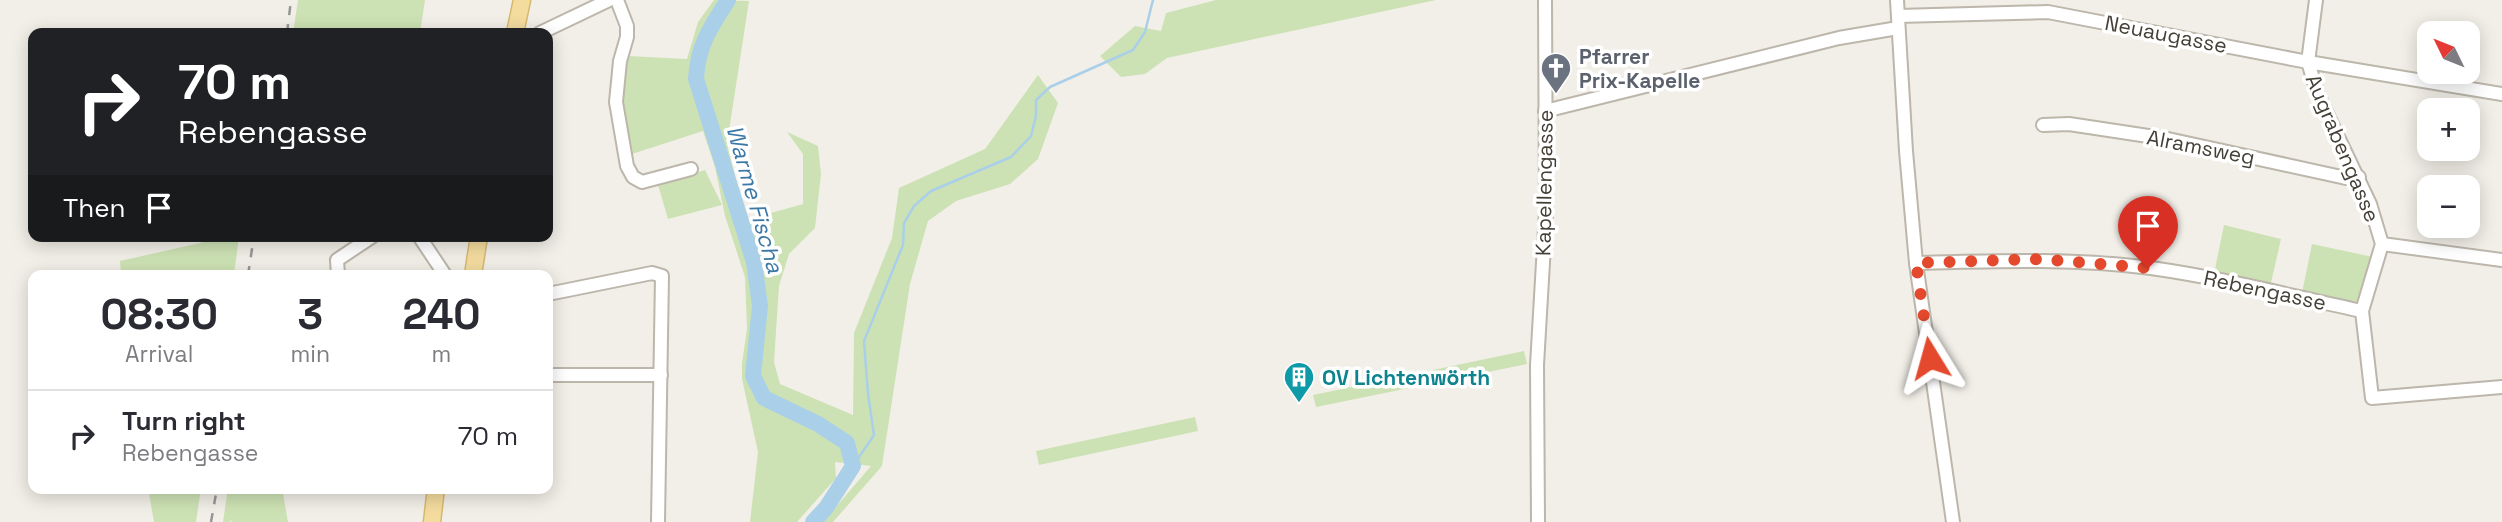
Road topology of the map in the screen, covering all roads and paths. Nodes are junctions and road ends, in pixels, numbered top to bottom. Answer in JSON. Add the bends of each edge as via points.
{"nodes":[{"id":1,"x":609,"y":0,"type":"edge"},
{"id":2,"x":617,"y":0,"type":"edge"},
{"id":3,"x":1545,"y":0,"type":"edge"},
{"id":4,"x":1897,"y":0,"type":"edge"},
{"id":5,"x":2316,"y":0,"type":"edge"},
{"id":6,"x":520,"y":2,"type":"edge"},
{"id":7,"x":1898,"y":22,"type":"junction"},
{"id":8,"x":516,"y":28,"type":"edge"},
{"id":9,"x":550,"y":28,"type":"edge"},
{"id":10,"x":2308,"y":62,"type":"junction"},
{"id":11,"x":2502,"y":94,"type":"edge"},
{"id":12,"x":1545,"y":111,"type":"junction"},
{"id":13,"x":2043,"y":125,"type":"dead end"},
{"id":14,"x":691,"y":169,"type":"dead end"},
{"id":15,"x":2358,"y":177,"type":"junction"},
{"id":16,"x":364,"y":242,"type":"edge"},
{"id":17,"x":423,"y":242,"type":"edge"},
{"id":18,"x":479,"y":242,"type":"edge"},
{"id":19,"x":2382,"y":244,"type":"junction"},
{"id":20,"x":2502,"y":260,"type":"edge"},
{"id":21,"x":1916,"y":263,"type":"junction"},
{"id":22,"x":338,"y":270,"type":"edge"},
{"id":23,"x":442,"y":270,"type":"edge"},
{"id":24,"x":473,"y":270,"type":"edge"},
{"id":25,"x":553,"y":293,"type":"edge"},
{"id":26,"x":2362,"y":311,"type":"junction"},
{"id":27,"x":661,"y":374,"type":"junction"},
{"id":28,"x":553,"y":375,"type":"edge"},
{"id":29,"x":2502,"y":387,"type":"edge"},
{"id":30,"x":435,"y":494,"type":"edge"},
{"id":31,"x":432,"y":522,"type":"edge"},
{"id":32,"x":658,"y":522,"type":"edge"},
{"id":33,"x":1538,"y":522,"type":"edge"},
{"id":34,"x":1953,"y":522,"type":"edge"}],
"edges":[{"from":1,"to":9,"type":"street"},
{"from":2,"to":14,"type":"street","via":[[628,37],[620,61],[616,102],[627,166],[642,182]]},
{"from":3,"to":12,"type":"street","name":"Kapellengasse"},
{"from":4,"to":7,"type":"street"},
{"from":5,"to":10,"type":"street"},
{"from":6,"to":8,"type":"main road"},
{"from":7,"to":10,"type":"street","name":"Neuaugasse","via":[[2048,12]]},
{"from":7,"to":12,"type":"street","name":"Neuaugasse"},
{"from":7,"to":21,"type":"street"},
{"from":10,"to":11,"type":"street","name":"Neuaugasse"},
{"from":10,"to":15,"type":"street","name":"Augrabengasse","via":[[2318,95]]},
{"from":12,"to":33,"type":"street","name":"Kapellengasse","via":[[1546,211],[1537,365]]},
{"from":13,"to":15,"type":"street","name":"Alramsweg","via":[[2069,124],[2168,139]]},
{"from":15,"to":19,"type":"street","name":"Augrabengasse"},
{"from":16,"to":22,"type":"street","via":[[337,260]]},
{"from":17,"to":23,"type":"street"},
{"from":18,"to":24,"type":"main road"},
{"from":19,"to":20,"type":"street"},
{"from":19,"to":26,"type":"street","name":"Augrabengasse"},
{"from":21,"to":26,"type":"street","name":"Rebengasse","via":[[2041,259],[2148,268]]},
{"from":21,"to":34,"type":"street"},
{"from":25,"to":27,"type":"street","via":[[652,273],[662,276]]},
{"from":26,"to":29,"type":"street","name":"Augrabengasse","via":[[2372,398]]},
{"from":27,"to":28,"type":"street"},
{"from":27,"to":32,"type":"street"},
{"from":30,"to":31,"type":"main road"}]}
